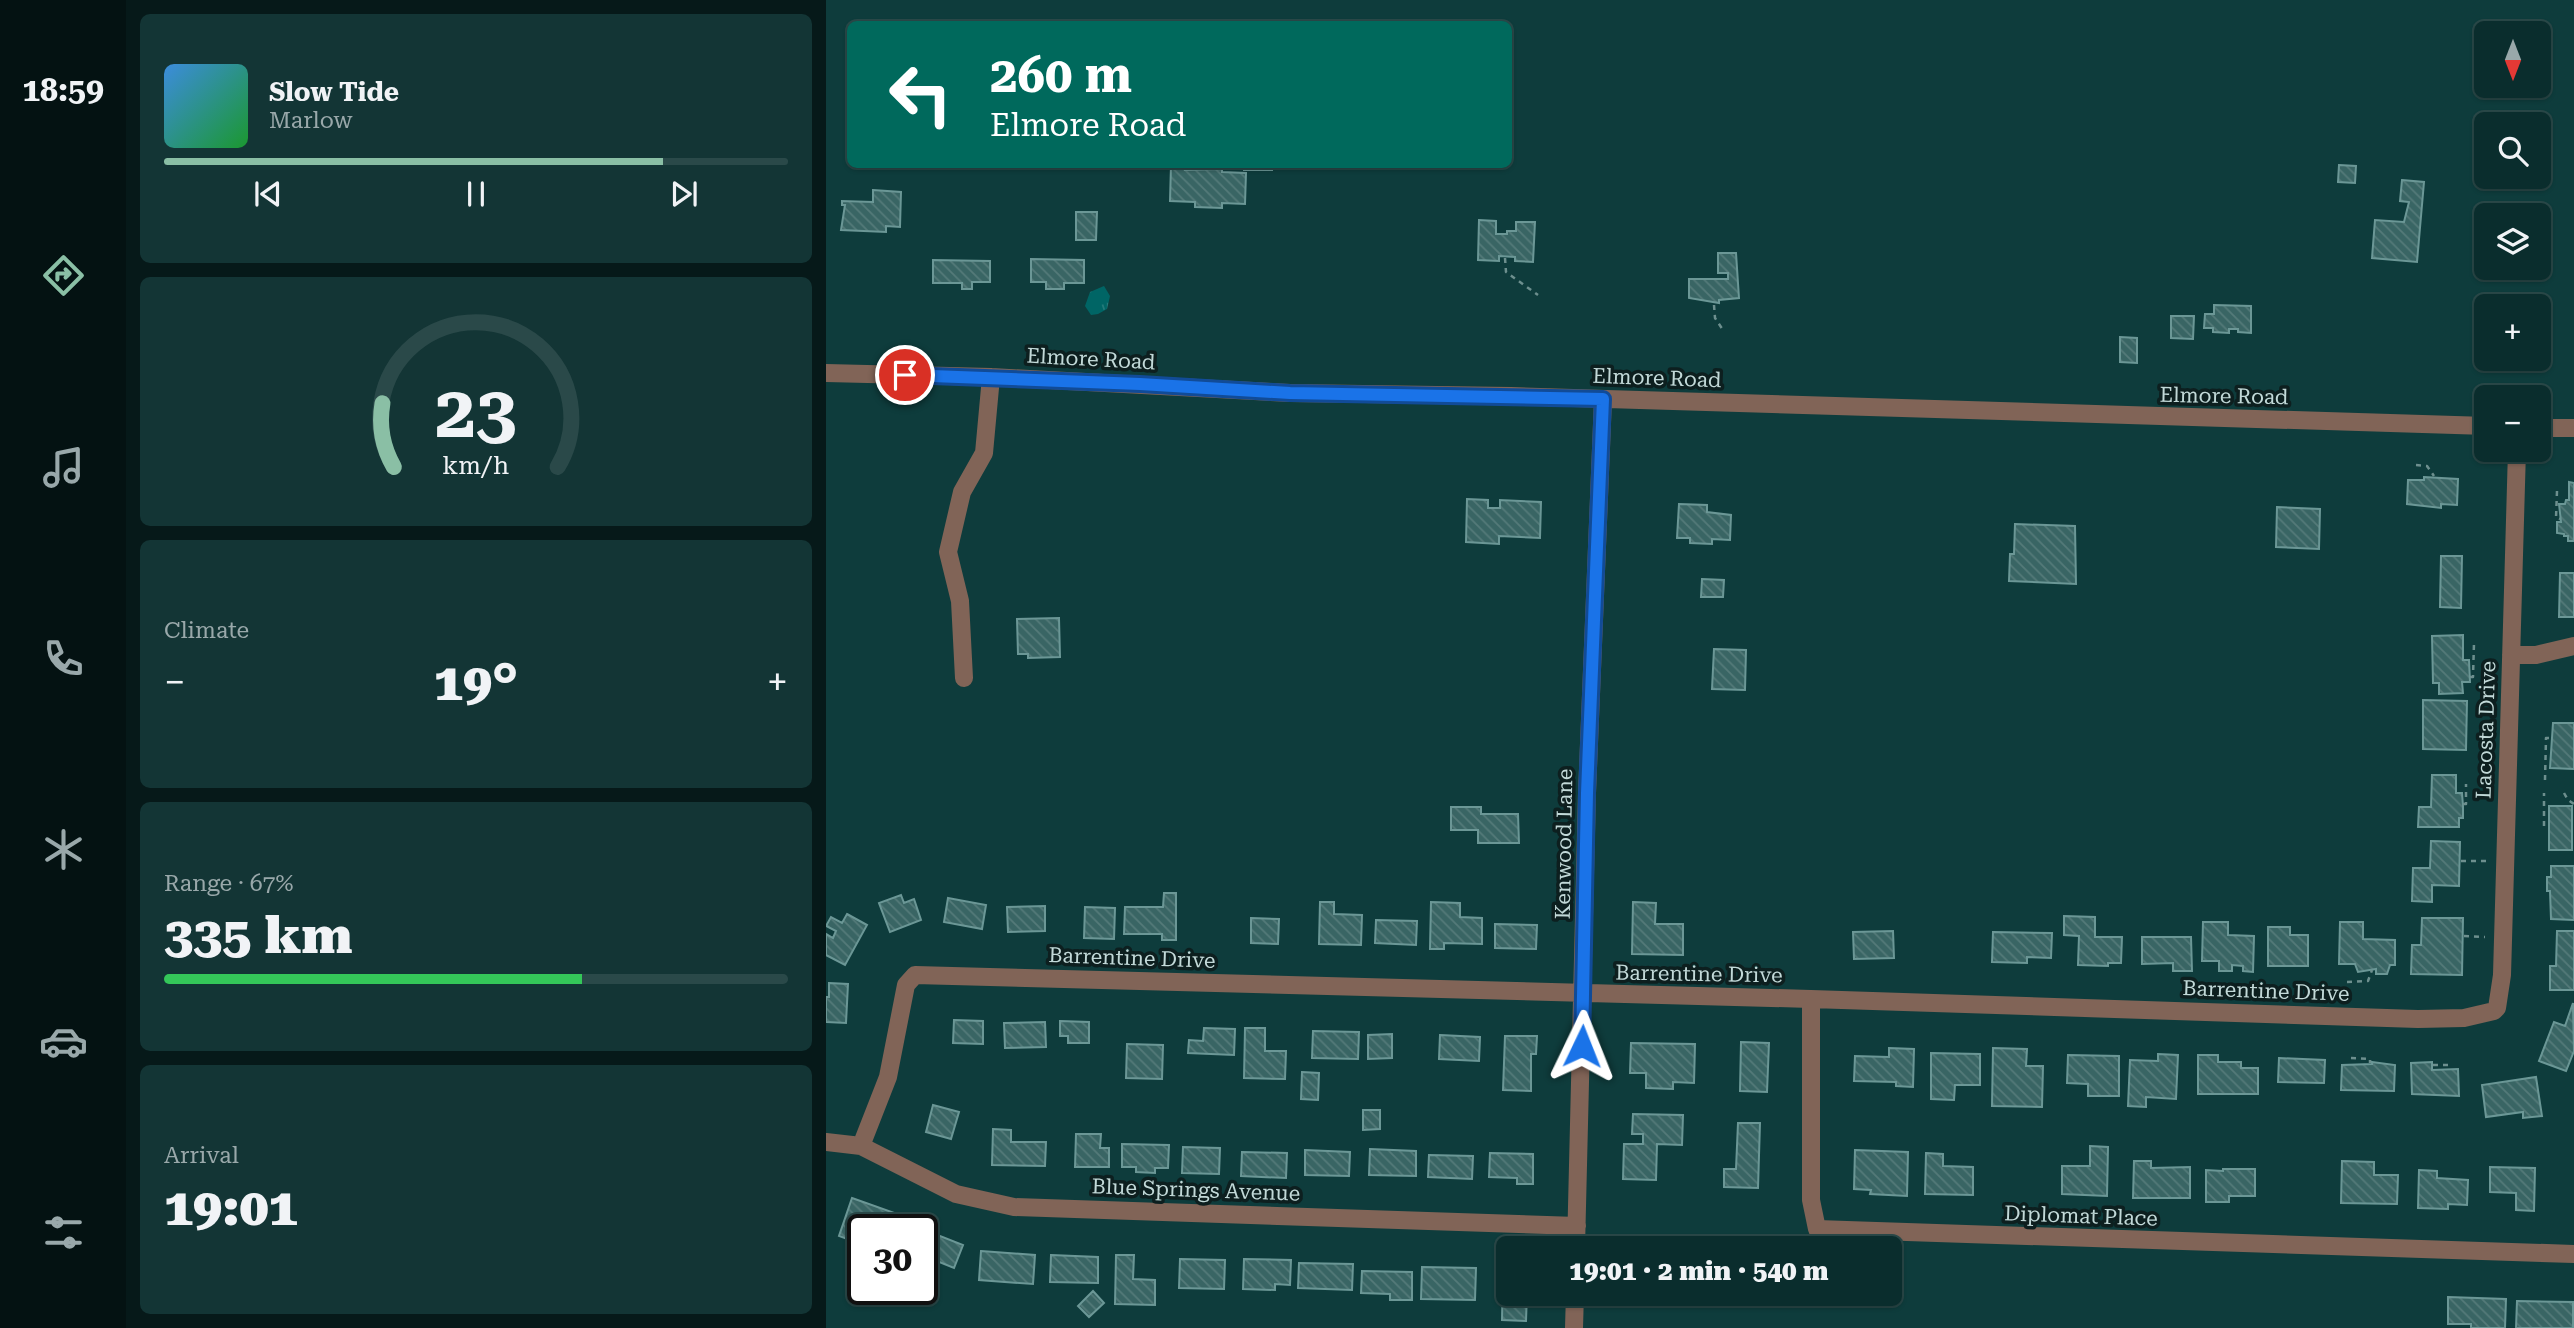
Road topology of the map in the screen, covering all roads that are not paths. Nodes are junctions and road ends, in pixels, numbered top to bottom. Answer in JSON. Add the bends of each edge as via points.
{"nodes":[{"id":1,"x":826,"y":373,"type":"edge"},
{"id":2,"x":991,"y":377,"type":"junction"},
{"id":3,"x":1603,"y":399,"type":"junction"},
{"id":4,"x":2474,"y":426,"type":"edge"},
{"id":5,"x":2551,"y":428,"type":"edge"},
{"id":6,"x":2574,"y":428,"type":"edge"},
{"id":7,"x":2517,"y":462,"type":"edge"},
{"id":8,"x":2574,"y":646,"type":"edge"},
{"id":9,"x":2511,"y":655,"type":"junction"},
{"id":10,"x":964,"y":678,"type":"dead end"},
{"id":11,"x":1584,"y":994,"type":"junction"},
{"id":12,"x":1811,"y":999,"type":"junction"},
{"id":13,"x":2494,"y":1011,"type":"joint"},
{"id":14,"x":826,"y":1142,"type":"edge"},
{"id":15,"x":861,"y":1146,"type":"junction"},
{"id":16,"x":1577,"y":1226,"type":"junction"},
{"id":17,"x":1577,"y":1236,"type":"edge"},
{"id":18,"x":2574,"y":1254,"type":"edge"},
{"id":19,"x":1574,"y":1306,"type":"edge"},
{"id":20,"x":1573,"y":1328,"type":"edge"}],
"edges":[{"from":1,"to":2,"type":"street","name":"Elmore Road"},
{"from":2,"to":3,"type":"street","name":"Elmore Road","via":[[1290,393]]},
{"from":2,"to":10,"type":"street","via":[[985,453],[962,492],[948,552],[960,601]]},
{"from":3,"to":4,"type":"street","name":"Elmore Road"},
{"from":3,"to":11,"type":"street","name":"Kenwood Lane"},
{"from":5,"to":6,"type":"street"},
{"from":7,"to":9,"type":"street","name":"Lacosta Drive"},
{"from":8,"to":9,"type":"street","via":[[2536,655]]},
{"from":9,"to":13,"type":"street","name":"Lacosta Drive","via":[[2502,975]]},
{"from":11,"to":12,"type":"street","name":"Barrentine Drive"},
{"from":11,"to":15,"type":"street","name":"Barrentine Drive","via":[[915,975],[906,985],[888,1077]]},
{"from":11,"to":16,"type":"street","name":"Kenwood Lane"},
{"from":12,"to":13,"type":"street","name":"Barrentine Drive","via":[[2418,1019],[2464,1018]]},
{"from":12,"to":18,"type":"street","name":"Diplomat Place","via":[[1811,1200],[1817,1229]]},
{"from":14,"to":15,"type":"street","name":"Blue Springs Avenue"},
{"from":15,"to":16,"type":"street","name":"Blue Springs Avenue","via":[[956,1194],[1014,1207]]},
{"from":16,"to":17,"type":"street","name":"Kenwood Lane"},
{"from":19,"to":20,"type":"street"}]}
